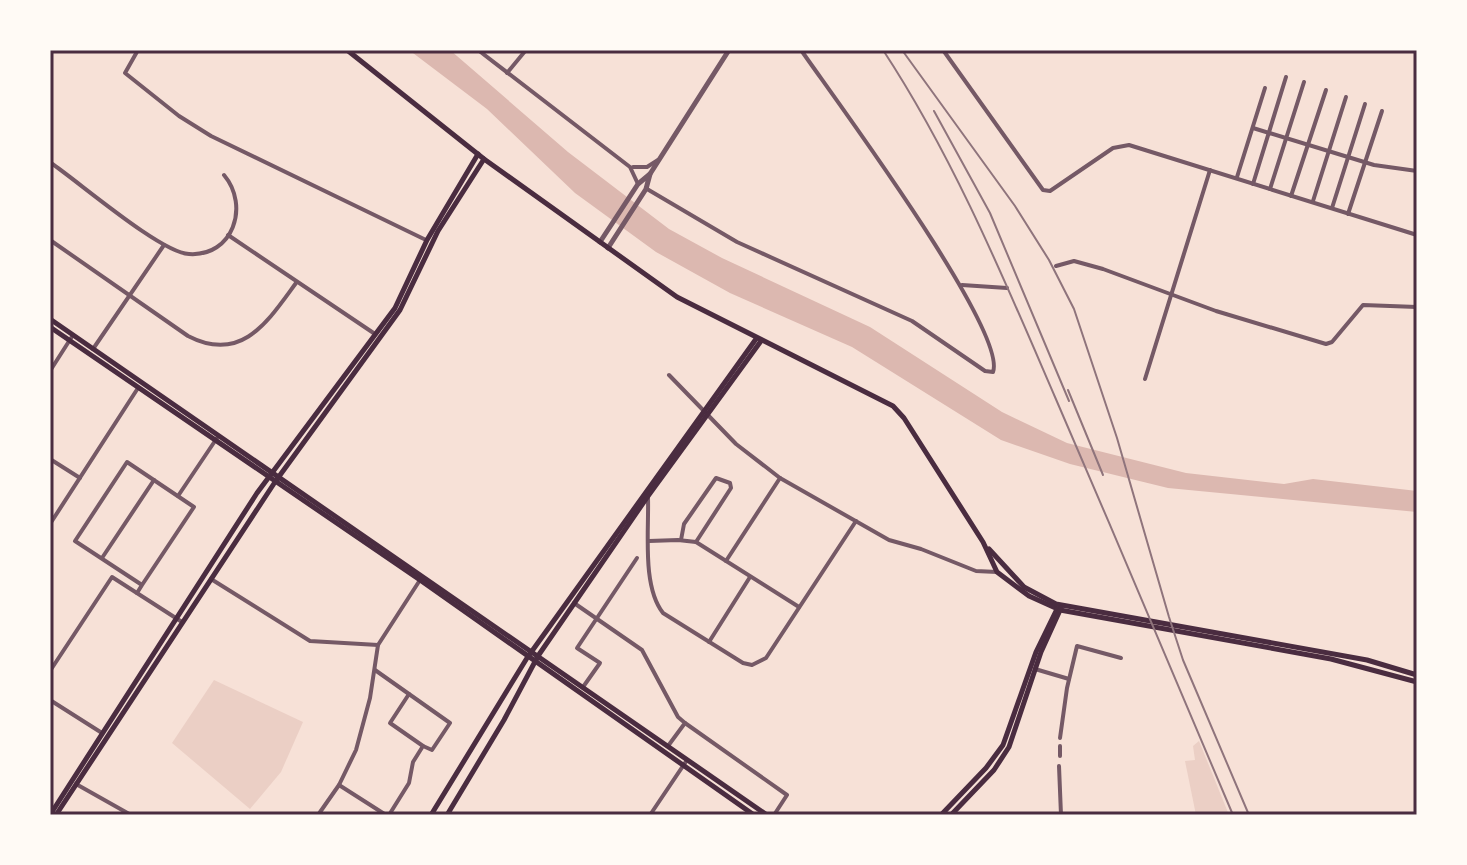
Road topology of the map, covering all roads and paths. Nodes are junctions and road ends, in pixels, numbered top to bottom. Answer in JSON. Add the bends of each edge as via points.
{"nodes":[{"id":1,"x":138,"y":50,"type":"edge"},
{"id":2,"x":347,"y":50,"type":"edge"},
{"id":3,"x":478,"y":50,"type":"edge"},
{"id":4,"x":526,"y":50,"type":"edge"},
{"id":5,"x":729,"y":50,"type":"edge"},
{"id":6,"x":801,"y":50,"type":"edge"},
{"id":7,"x":943,"y":50,"type":"edge"},
{"id":8,"x":507,"y":73,"type":"junction"},
{"id":9,"x":1286,"y":77,"type":"dead end"},
{"id":10,"x":1304,"y":82,"type":"dead end"},
{"id":11,"x":1265,"y":88,"type":"dead end"},
{"id":12,"x":1326,"y":90,"type":"dead end"},
{"id":13,"x":1346,"y":97,"type":"dead end"},
{"id":14,"x":1365,"y":104,"type":"dead end"},
{"id":15,"x":1382,"y":111,"type":"dead end"},
{"id":16,"x":1253,"y":128,"type":"junction"},
{"id":17,"x":1269,"y":133,"type":"junction"},
{"id":18,"x":1287,"y":139,"type":"junction"},
{"id":19,"x":1307,"y":145,"type":"junction"},
{"id":20,"x":1328,"y":151,"type":"junction"},
{"id":21,"x":478,"y":154,"type":"junction"},
{"id":22,"x":1348,"y":157,"type":"junction"},
{"id":23,"x":659,"y":158,"type":"junction"},
{"id":24,"x":50,"y":159,"type":"edge"},
{"id":25,"x":484,"y":159,"type":"junction"},
{"id":26,"x":1365,"y":162,"type":"junction"},
{"id":27,"x":630,"y":167,"type":"junction"},
{"id":28,"x":1210,"y":170,"type":"junction"},
{"id":29,"x":1417,"y":171,"type":"edge"},
{"id":30,"x":650,"y":174,"type":"junction"},
{"id":31,"x":224,"y":175,"type":"dead end"},
{"id":32,"x":1236,"y":178,"type":"junction"},
{"id":33,"x":638,"y":184,"type":"junction"},
{"id":34,"x":1253,"y":184,"type":"junction"},
{"id":35,"x":646,"y":189,"type":"junction"},
{"id":36,"x":1270,"y":189,"type":"junction"},
{"id":37,"x":1291,"y":196,"type":"junction"},
{"id":38,"x":1312,"y":202,"type":"junction"},
{"id":39,"x":1332,"y":209,"type":"junction"},
{"id":40,"x":1348,"y":214,"type":"junction"},
{"id":41,"x":228,"y":235,"type":"junction"},
{"id":42,"x":1417,"y":235,"type":"edge"},
{"id":43,"x":50,"y":240,"type":"edge"},
{"id":44,"x":430,"y":242,"type":"junction"},
{"id":45,"x":600,"y":242,"type":"junction"},
{"id":46,"x":164,"y":245,"type":"junction"},
{"id":47,"x":608,"y":248,"type":"junction"},
{"id":48,"x":1056,"y":266,"type":"dead end"},
{"id":49,"x":296,"y":283,"type":"junction"},
{"id":50,"x":962,"y":285,"type":"junction"},
{"id":51,"x":1007,"y":288,"type":"dead end"},
{"id":52,"x":1172,"y":293,"type":"junction"},
{"id":53,"x":130,"y":296,"type":"junction"},
{"id":54,"x":1417,"y":307,"type":"edge"},
{"id":55,"x":50,"y":319,"type":"edge"},
{"id":56,"x":50,"y":327,"type":"edge"},
{"id":57,"x":378,"y":336,"type":"junction"},
{"id":58,"x":72,"y":338,"type":"junction"},
{"id":59,"x":759,"y":340,"type":"junction"},
{"id":60,"x":92,"y":352,"type":"junction"},
{"id":61,"x":50,"y":371,"type":"edge"},
{"id":62,"x":669,"y":375,"type":"dead end"},
{"id":63,"x":1145,"y":379,"type":"dead end"},
{"id":64,"x":140,"y":386,"type":"junction"},
{"id":65,"x":705,"y":413,"type":"junction"},
{"id":66,"x":216,"y":438,"type":"junction"},
{"id":67,"x":50,"y":459,"type":"edge"},
{"id":68,"x":274,"y":477,"type":"junction"},
{"id":69,"x":80,"y":478,"type":"junction"},
{"id":70,"x":780,"y":478,"type":"junction"},
{"id":71,"x":154,"y":480,"type":"junction"},
{"id":72,"x":178,"y":496,"type":"junction"},
{"id":73,"x":648,"y":496,"type":"junction"},
{"id":74,"x":856,"y":521,"type":"junction"},
{"id":75,"x":50,"y":524,"type":"edge"},
{"id":76,"x":681,"y":540,"type":"junction"},
{"id":77,"x":649,"y":541,"type":"junction"},
{"id":78,"x":696,"y":542,"type":"junction"},
{"id":79,"x":983,"y":542,"type":"junction"},
{"id":80,"x":101,"y":558,"type":"junction"},
{"id":81,"x":637,"y":558,"type":"dead end"},
{"id":82,"x":726,"y":561,"type":"junction"},
{"id":83,"x":997,"y":572,"type":"junction"},
{"id":84,"x":750,"y":577,"type":"junction"},
{"id":85,"x":422,"y":578,"type":"junction"},
{"id":86,"x":210,"y":579,"type":"junction"},
{"id":87,"x":142,"y":585,"type":"junction"},
{"id":88,"x":137,"y":593,"type":"junction"},
{"id":89,"x":574,"y":603,"type":"junction"},
{"id":90,"x":799,"y":607,"type":"junction"},
{"id":91,"x":1060,"y":607,"type":"junction"},
{"id":92,"x":596,"y":619,"type":"junction"},
{"id":93,"x":179,"y":620,"type":"junction"},
{"id":94,"x":709,"y":642,"type":"junction"},
{"id":95,"x":378,"y":645,"type":"junction"},
{"id":96,"x":534,"y":656,"type":"junction"},
{"id":97,"x":527,"y":658,"type":"junction"},
{"id":98,"x":1121,"y":658,"type":"dead end"},
{"id":99,"x":374,"y":669,"type":"junction"},
{"id":100,"x":1035,"y":669,"type":"junction"},
{"id":101,"x":50,"y":671,"type":"edge"},
{"id":102,"x":1417,"y":675,"type":"edge"},
{"id":103,"x":1069,"y":679,"type":"junction"},
{"id":104,"x":1417,"y":682,"type":"edge"},
{"id":105,"x":583,"y":687,"type":"junction"},
{"id":106,"x":409,"y":694,"type":"junction"},
{"id":107,"x":50,"y":700,"type":"edge"},
{"id":108,"x":685,"y":723,"type":"junction"},
{"id":109,"x":104,"y":735,"type":"junction"},
{"id":110,"x":1060,"y":738,"type":"dead end"},
{"id":111,"x":423,"y":746,"type":"junction"},
{"id":112,"x":668,"y":746,"type":"junction"},
{"id":113,"x":1060,"y":746,"type":"dead end"},
{"id":114,"x":1060,"y":756,"type":"dead end"},
{"id":115,"x":685,"y":763,"type":"junction"},
{"id":116,"x":1059,"y":766,"type":"dead end"},
{"id":117,"x":76,"y":784,"type":"junction"},
{"id":118,"x":339,"y":785,"type":"junction"},
{"id":119,"x":50,"y":815,"type":"edge"},
{"id":120,"x":56,"y":815,"type":"edge"},
{"id":121,"x":131,"y":815,"type":"edge"},
{"id":122,"x":319,"y":815,"type":"edge"},
{"id":123,"x":387,"y":815,"type":"edge"},
{"id":124,"x":431,"y":815,"type":"edge"},
{"id":125,"x":447,"y":815,"type":"edge"},
{"id":126,"x":650,"y":815,"type":"edge"},
{"id":127,"x":754,"y":815,"type":"edge"},
{"id":128,"x":767,"y":815,"type":"edge"},
{"id":129,"x":774,"y":815,"type":"edge"},
{"id":130,"x":941,"y":815,"type":"edge"},
{"id":131,"x":951,"y":815,"type":"edge"},
{"id":132,"x":1061,"y":815,"type":"edge"}],
"edges":[{"from":1,"to":44,"type":"street","via":[[125,73],[179,116]]},
{"from":2,"to":21,"type":"main road"},
{"from":3,"to":8,"type":"street"},
{"from":4,"to":8,"type":"street"},
{"from":5,"to":23,"type":"street"},
{"from":6,"to":50,"type":"street"},
{"from":7,"to":28,"type":"street","via":[[1043,190],[1050,191],[1113,148],[1129,145]]},
{"from":8,"to":27,"type":"street"},
{"from":9,"to":17,"type":"street"},
{"from":10,"to":18,"type":"street"},
{"from":11,"to":16,"type":"street"},
{"from":12,"to":19,"type":"street"},
{"from":13,"to":20,"type":"street"},
{"from":14,"to":22,"type":"street"},
{"from":15,"to":26,"type":"street"},
{"from":16,"to":17,"type":"street"},
{"from":16,"to":32,"type":"street"},
{"from":17,"to":18,"type":"street"},
{"from":17,"to":34,"type":"street"},
{"from":18,"to":19,"type":"street"},
{"from":18,"to":36,"type":"street"},
{"from":19,"to":20,"type":"street"},
{"from":19,"to":37,"type":"street"},
{"from":20,"to":22,"type":"street"},
{"from":20,"to":38,"type":"street"},
{"from":21,"to":25,"type":"main road"},
{"from":21,"to":44,"type":"main road"},
{"from":22,"to":26,"type":"street"},
{"from":22,"to":39,"type":"street"},
{"from":23,"to":27,"type":"street","via":[[647,167]]},
{"from":23,"to":30,"type":"street"},
{"from":24,"to":46,"type":"street"},
{"from":25,"to":44,"type":"main road"},
{"from":25,"to":45,"type":"main road"},
{"from":26,"to":29,"type":"street"},
{"from":26,"to":40,"type":"street"},
{"from":27,"to":33,"type":"street"},
{"from":28,"to":32,"type":"street"},
{"from":28,"to":52,"type":"street"},
{"from":30,"to":33,"type":"street"},
{"from":30,"to":35,"type":"street"},
{"from":31,"to":41,"type":"street","via":[[237,207]]},
{"from":32,"to":34,"type":"street"},
{"from":33,"to":45,"type":"street"},
{"from":34,"to":36,"type":"street"},
{"from":35,"to":47,"type":"street"},
{"from":35,"to":50,"type":"street","via":[[737,242],[912,321],[991,373],[993,357]]},
{"from":36,"to":37,"type":"street"},
{"from":37,"to":38,"type":"street"},
{"from":38,"to":39,"type":"street"},
{"from":39,"to":40,"type":"street"},
{"from":40,"to":42,"type":"street"},
{"from":41,"to":46,"type":"street","via":[[212,250],[198,254],[177,253]]},
{"from":41,"to":49,"type":"street"},
{"from":43,"to":53,"type":"street"},
{"from":44,"to":57,"type":"main road","via":[[406,299]]},
{"from":45,"to":47,"type":"main road"},
{"from":46,"to":53,"type":"street"},
{"from":47,"to":59,"type":"main road","via":[[685,302]]},
{"from":48,"to":52,"type":"street","via":[[1074,261]]},
{"from":49,"to":53,"type":"street","via":[[260,330],[225,345],[188,336]]},
{"from":49,"to":57,"type":"street"},
{"from":50,"to":51,"type":"street"},
{"from":52,"to":54,"type":"street","via":[[1326,344],[1363,305]]},
{"from":52,"to":63,"type":"street"},
{"from":53,"to":60,"type":"street"},
{"from":55,"to":58,"type":"main road"},
{"from":56,"to":58,"type":"main road"},
{"from":57,"to":68,"type":"main road"},
{"from":58,"to":60,"type":"main road"},
{"from":58,"to":61,"type":"street"},
{"from":59,"to":65,"type":"main road"},
{"from":59,"to":79,"type":"main road","via":[[893,406]]},
{"from":60,"to":64,"type":"main road"},
{"from":62,"to":65,"type":"street"},
{"from":64,"to":66,"type":"main road"},
{"from":64,"to":69,"type":"street"},
{"from":65,"to":70,"type":"street"},
{"from":65,"to":73,"type":"main road"},
{"from":65,"to":96,"type":"main road"},
{"from":66,"to":68,"type":"main road"},
{"from":66,"to":72,"type":"street"},
{"from":67,"to":69,"type":"street"},
{"from":68,"to":85,"type":"main road"},
{"from":68,"to":86,"type":"main road"},
{"from":68,"to":93,"type":"main road"},
{"from":69,"to":75,"type":"street"},
{"from":70,"to":74,"type":"street"},
{"from":70,"to":82,"type":"street"},
{"from":71,"to":72,"type":"street"},
{"from":71,"to":80,"type":"street"},
{"from":71,"to":80,"type":"street","via":[[127,462],[75,541]]},
{"from":72,"to":87,"type":"street","via":[[194,507]]},
{"from":73,"to":77,"type":"street"},
{"from":73,"to":89,"type":"main road"},
{"from":74,"to":83,"type":"street","via":[[889,540],[976,571]]},
{"from":74,"to":90,"type":"street"},
{"from":76,"to":77,"type":"street"},
{"from":76,"to":78,"type":"street"},
{"from":76,"to":78,"type":"street","via":[[684,524],[719,477],[731,488]]},
{"from":77,"to":94,"type":"street","via":[[656,604]]},
{"from":78,"to":82,"type":"street"},
{"from":79,"to":83,"type":"main road"},
{"from":79,"to":91,"type":"main road","via":[[1024,587]]},
{"from":80,"to":87,"type":"street"},
{"from":81,"to":92,"type":"street"},
{"from":82,"to":84,"type":"street"},
{"from":83,"to":91,"type":"main road","via":[[1029,596]]},
{"from":84,"to":90,"type":"street"},
{"from":84,"to":94,"type":"street"},
{"from":85,"to":95,"type":"street"},
{"from":85,"to":96,"type":"main road"},
{"from":85,"to":97,"type":"main road"},
{"from":86,"to":93,"type":"main road"},
{"from":86,"to":95,"type":"street","via":[[310,641]]},
{"from":87,"to":88,"type":"street"},
{"from":88,"to":93,"type":"street"},
{"from":88,"to":101,"type":"street","via":[[112,577]]},
{"from":89,"to":92,"type":"street"},
{"from":89,"to":96,"type":"main road"},
{"from":90,"to":94,"type":"street","via":[[760,663],[743,663]]},
{"from":91,"to":100,"type":"main road"},
{"from":91,"to":102,"type":"main road","via":[[1367,660]]},
{"from":91,"to":104,"type":"main road","via":[[1317,656]]},
{"from":91,"to":130,"type":"main road","via":[[1036,652],[1003,745]]},
{"from":92,"to":105,"type":"street","via":[[577,648],[600,663]]},
{"from":92,"to":108,"type":"street","via":[[642,650]]},
{"from":93,"to":109,"type":"main road"},
{"from":95,"to":99,"type":"street"},
{"from":96,"to":97,"type":"main road"},
{"from":96,"to":105,"type":"main road"},
{"from":96,"to":115,"type":"main road"},
{"from":96,"to":125,"type":"main road","via":[[504,720]]},
{"from":97,"to":124,"type":"main road"},
{"from":98,"to":103,"type":"street","via":[[1077,646]]},
{"from":99,"to":106,"type":"street"},
{"from":99,"to":118,"type":"street","via":[[356,750]]},
{"from":100,"to":103,"type":"street"},
{"from":100,"to":131,"type":"main road","via":[[1004,756]]},
{"from":103,"to":110,"type":"street"},
{"from":105,"to":112,"type":"main road"},
{"from":106,"to":111,"type":"street","via":[[390,723]]},
{"from":106,"to":111,"type":"street","via":[[450,723],[432,750]]},
{"from":107,"to":109,"type":"street"},
{"from":108,"to":112,"type":"street"},
{"from":108,"to":129,"type":"street","via":[[787,795]]},
{"from":109,"to":117,"type":"main road"},
{"from":109,"to":119,"type":"main road"},
{"from":111,"to":123,"type":"street","via":[[409,783]]},
{"from":112,"to":115,"type":"main road"},
{"from":113,"to":114,"type":"street"},
{"from":115,"to":126,"type":"street"},
{"from":115,"to":127,"type":"main road"},
{"from":115,"to":128,"type":"main road"},
{"from":116,"to":132,"type":"street"},
{"from":117,"to":120,"type":"main road"},
{"from":117,"to":121,"type":"street"},
{"from":118,"to":122,"type":"street"},
{"from":118,"to":123,"type":"street"}]}
